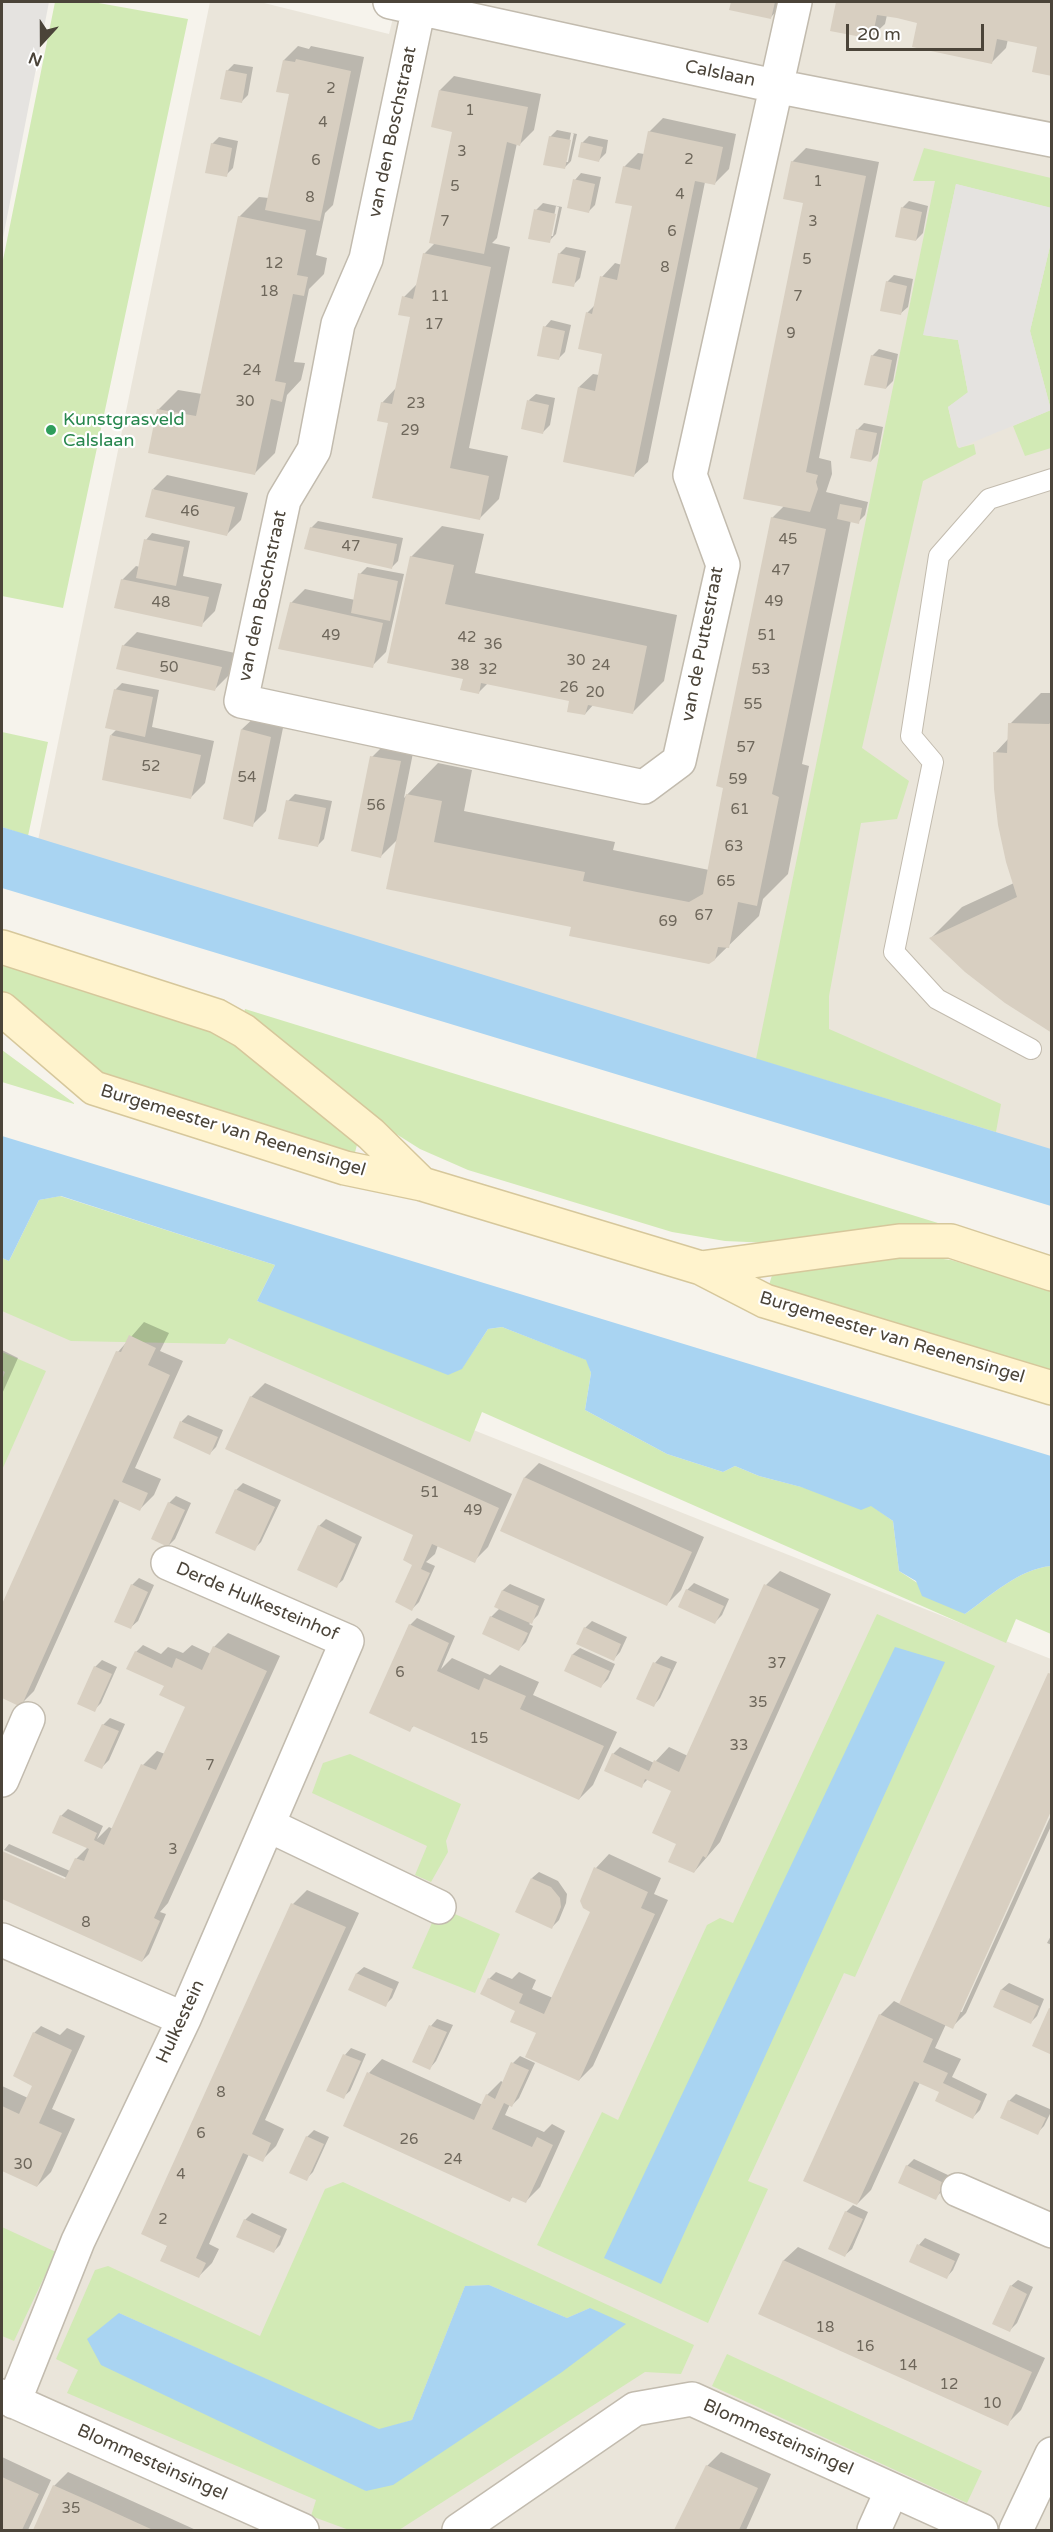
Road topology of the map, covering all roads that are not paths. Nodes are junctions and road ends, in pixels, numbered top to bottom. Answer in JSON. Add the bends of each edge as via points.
{"nodes":[{"id":1,"x":795,"y":2,"type":"edge"},
{"id":2,"x":410,"y":4,"type":"edge"},
{"id":3,"x":775,"y":86,"type":"junction"},
{"id":4,"x":1052,"y":140,"type":"edge"},
{"id":5,"x":1052,"y":479,"type":"edge"},
{"id":6,"x":418,"y":738,"type":"joint"},
{"id":7,"x":2,"y":947,"type":"edge"},
{"id":8,"x":2,"y":1009,"type":"edge"},
{"id":9,"x":1031,"y":1049,"type":"dead end"},
{"id":10,"x":422,"y":1184,"type":"junction"},
{"id":11,"x":701,"y":1268,"type":"junction"},
{"id":12,"x":1052,"y":1274,"type":"edge"},
{"id":13,"x":1052,"y":1388,"type":"edge"},
{"id":14,"x":168,"y":1563,"type":"dead end"},
{"id":15,"x":347,"y":1641,"type":"joint"},
{"id":16,"x":28,"y":1719,"type":"dead end"},
{"id":17,"x":2,"y":1780,"type":"edge"},
{"id":18,"x":268,"y":1825,"type":"junction"},
{"id":19,"x":439,"y":1907,"type":"dead end"},
{"id":20,"x":2,"y":1940,"type":"edge"},
{"id":21,"x":184,"y":2019,"type":"junction"},
{"id":22,"x":958,"y":2190,"type":"dead end"},
{"id":23,"x":1052,"y":2231,"type":"edge"},
{"id":24,"x":8,"y":2399,"type":"edge"},
{"id":25,"x":1052,"y":2454,"type":"edge"},
{"id":26,"x":892,"y":2490,"type":"junction"},
{"id":27,"x":302,"y":2530,"type":"edge"},
{"id":28,"x":459,"y":2530,"type":"edge"},
{"id":29,"x":874,"y":2530,"type":"edge"},
{"id":30,"x":981,"y":2530,"type":"edge"},
{"id":31,"x":1016,"y":2530,"type":"edge"}],
"edges":[{"from":1,"to":3,"type":"street","name":"van de Puttestraat"},
{"from":2,"to":3,"type":"street","name":"Calslaan"},
{"from":2,"to":6,"type":"street","name":"van den Boschstraat","via":[[366,259],[338,324],[314,450],[284,500],[241,701]]},
{"from":3,"to":4,"type":"street","name":"Calslaan"},
{"from":3,"to":6,"type":"street","name":"van de Puttestraat","via":[[690,475],[723,565],[679,761],[644,787]]},
{"from":5,"to":9,"type":"lane","via":[[989,499],[939,556],[911,736],[933,762],[894,952],[937,999]]},
{"from":7,"to":10,"type":"main road","name":"Burgemeester van Reenensingel","via":[[217,1016],[244,1031],[371,1134]]},
{"from":8,"to":10,"type":"main road","name":"Burgemeester van Reenensingel","via":[[94,1088],[345,1168]]},
{"from":10,"to":11,"type":"main road","name":"Burgemeester van Reenensingel"},
{"from":11,"to":12,"type":"main road","name":"Burgemeester van Reenensingel","via":[[899,1241],[951,1241]]},
{"from":11,"to":13,"type":"main road","name":"Burgemeester van Reenensingel","via":[[765,1301]]},
{"from":14,"to":15,"type":"street","name":"Derde Hulkesteinhof"},
{"from":15,"to":18,"type":"street","name":"Hulkestein"},
{"from":16,"to":17,"type":"street"},
{"from":18,"to":19,"type":"street"},
{"from":18,"to":21,"type":"street","name":"Hulkestein"},
{"from":20,"to":21,"type":"street"},
{"from":21,"to":24,"type":"street","name":"Hulkestein"},
{"from":22,"to":23,"type":"street"},
{"from":24,"to":27,"type":"street","name":"Blommesteinsingel"},
{"from":25,"to":31,"type":"street"},
{"from":26,"to":28,"type":"street","name":"Blommesteinsingel","via":[[693,2399],[635,2409]]},
{"from":26,"to":29,"type":"street"},
{"from":26,"to":30,"type":"street","name":"Blommesteinsingel"}]}
